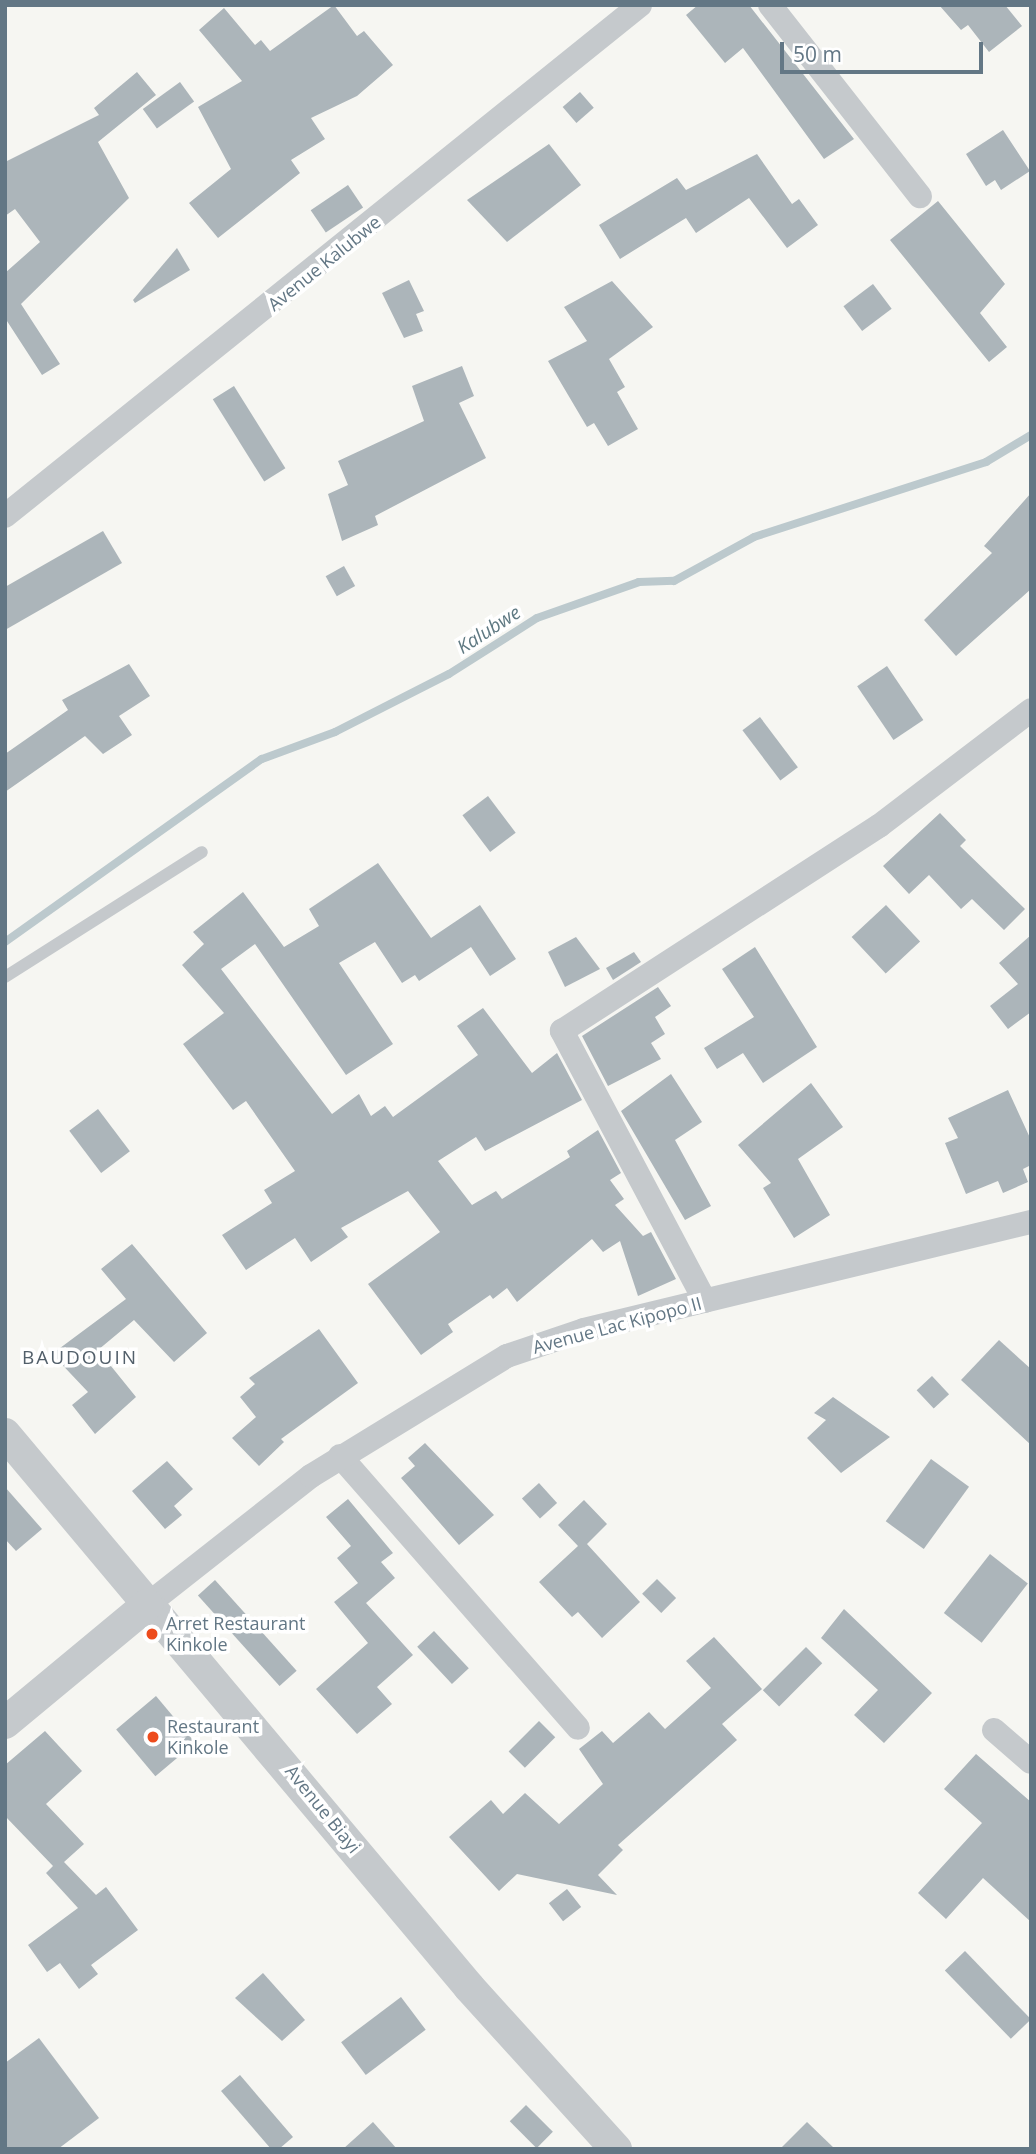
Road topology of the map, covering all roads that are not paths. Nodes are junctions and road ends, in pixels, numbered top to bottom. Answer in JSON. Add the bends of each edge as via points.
{"nodes":[{"id":1,"x":639,"y":5,"type":"edge"},
{"id":2,"x":770,"y":5,"type":"edge"},
{"id":3,"x":920,"y":196,"type":"dead end"},
{"id":4,"x":5,"y":516,"type":"edge"},
{"id":5,"x":1031,"y":710,"type":"edge"},
{"id":6,"x":202,"y":852,"type":"dead end"},
{"id":7,"x":5,"y":977,"type":"edge"},
{"id":8,"x":1031,"y":1222,"type":"edge"},
{"id":9,"x":705,"y":1301,"type":"junction"},
{"id":10,"x":5,"y":1434,"type":"edge"},
{"id":11,"x":340,"y":1456,"type":"junction"},
{"id":12,"x":147,"y":1605,"type":"junction"},
{"id":13,"x":5,"y":1723,"type":"edge"},
{"id":14,"x":578,"y":1728,"type":"dead end"},
{"id":15,"x":994,"y":1730,"type":"dead end"},
{"id":16,"x":1031,"y":1762,"type":"edge"},
{"id":17,"x":616,"y":2149,"type":"edge"}],
"edges":[{"from":1,"to":4,"type":"street","name":"Avenue Kalubwe"},
{"from":2,"to":3,"type":"street"},
{"from":5,"to":9,"type":"street","via":[[846,849],[562,1031]]},
{"from":6,"to":7,"type":"lane"},
{"from":8,"to":9,"type":"street","name":"Avenue Lac Kipopo II"},
{"from":9,"to":11,"type":"street","name":"Avenue Lac Kipopo II","via":[[584,1329],[506,1356]]},
{"from":10,"to":12,"type":"street","name":"Avenue Biayi"},
{"from":11,"to":12,"type":"street","name":"Avenue Lac Kipopo II"},
{"from":11,"to":14,"type":"street"},
{"from":12,"to":13,"type":"street"},
{"from":12,"to":17,"type":"street","name":"Avenue Biayi","via":[[469,1987]]},
{"from":15,"to":16,"type":"street"}]}
